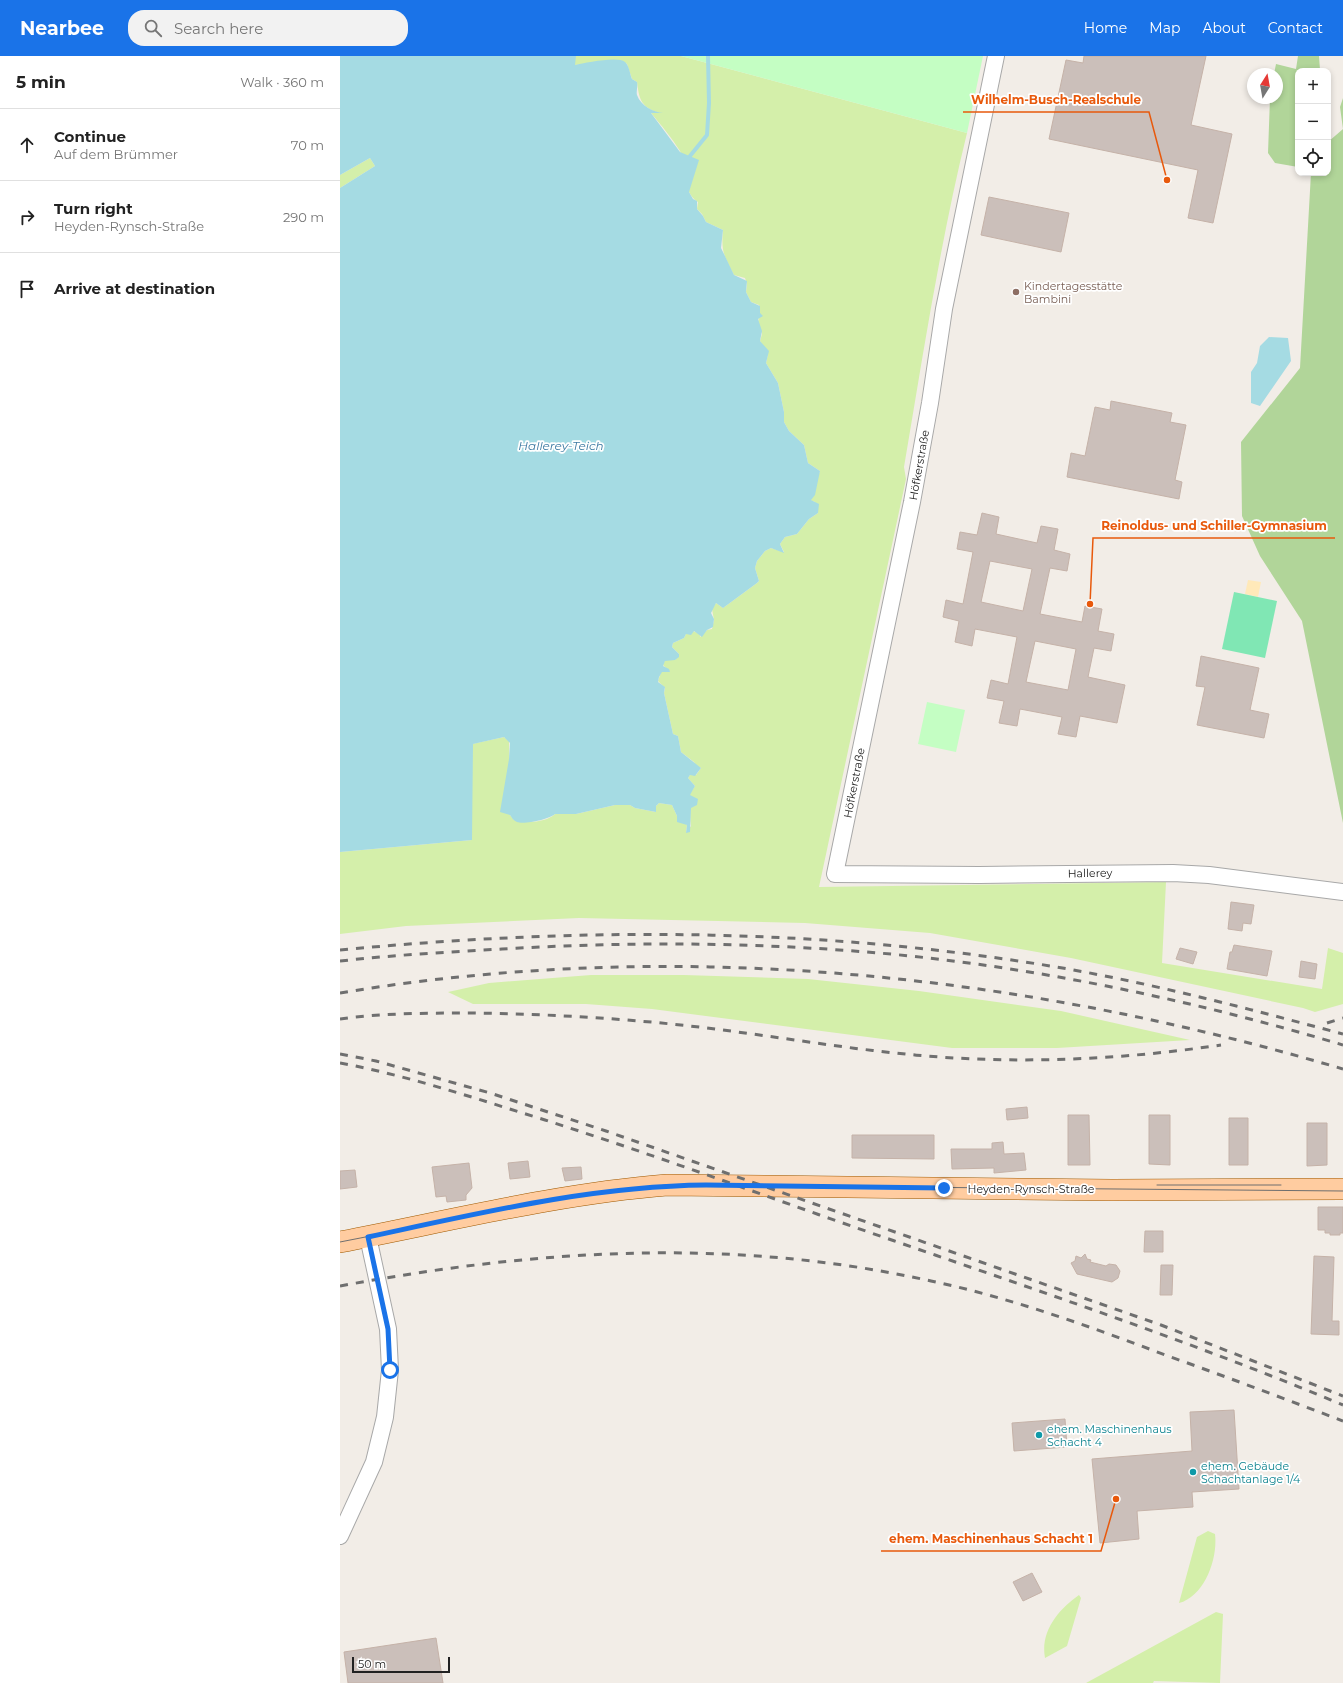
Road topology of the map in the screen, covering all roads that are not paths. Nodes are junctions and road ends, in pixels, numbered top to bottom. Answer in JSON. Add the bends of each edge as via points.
{"nodes":[{"id":1,"x":996,"y":56,"type":"edge"},
{"id":2,"x":835,"y":874,"type":"joint"},
{"id":3,"x":1343,"y":892,"type":"edge"},
{"id":4,"x":1343,"y":1189,"type":"edge"},
{"id":5,"x":368,"y":1237,"type":"junction"},
{"id":6,"x":340,"y":1242,"type":"edge"},
{"id":7,"x":340,"y":1536,"type":"edge"}],
"edges":[{"from":1,"to":2,"type":"street","name":"Höfkerstraße","via":[[944,309],[912,502]]},
{"from":2,"to":3,"type":"street","name":"Hallerey","via":[[1173,873],[1209,875]]},
{"from":4,"to":5,"type":"main road","name":"Heyden-Rynsch-Straße","via":[[1112,1190],[667,1185],[616,1189],[553,1199]]},
{"from":5,"to":6,"type":"main road","name":"Heyden-Rynsch-Straße"},
{"from":5,"to":7,"type":"street","via":[[388,1329],[390,1370],[385,1417],[374,1462]]}]}
